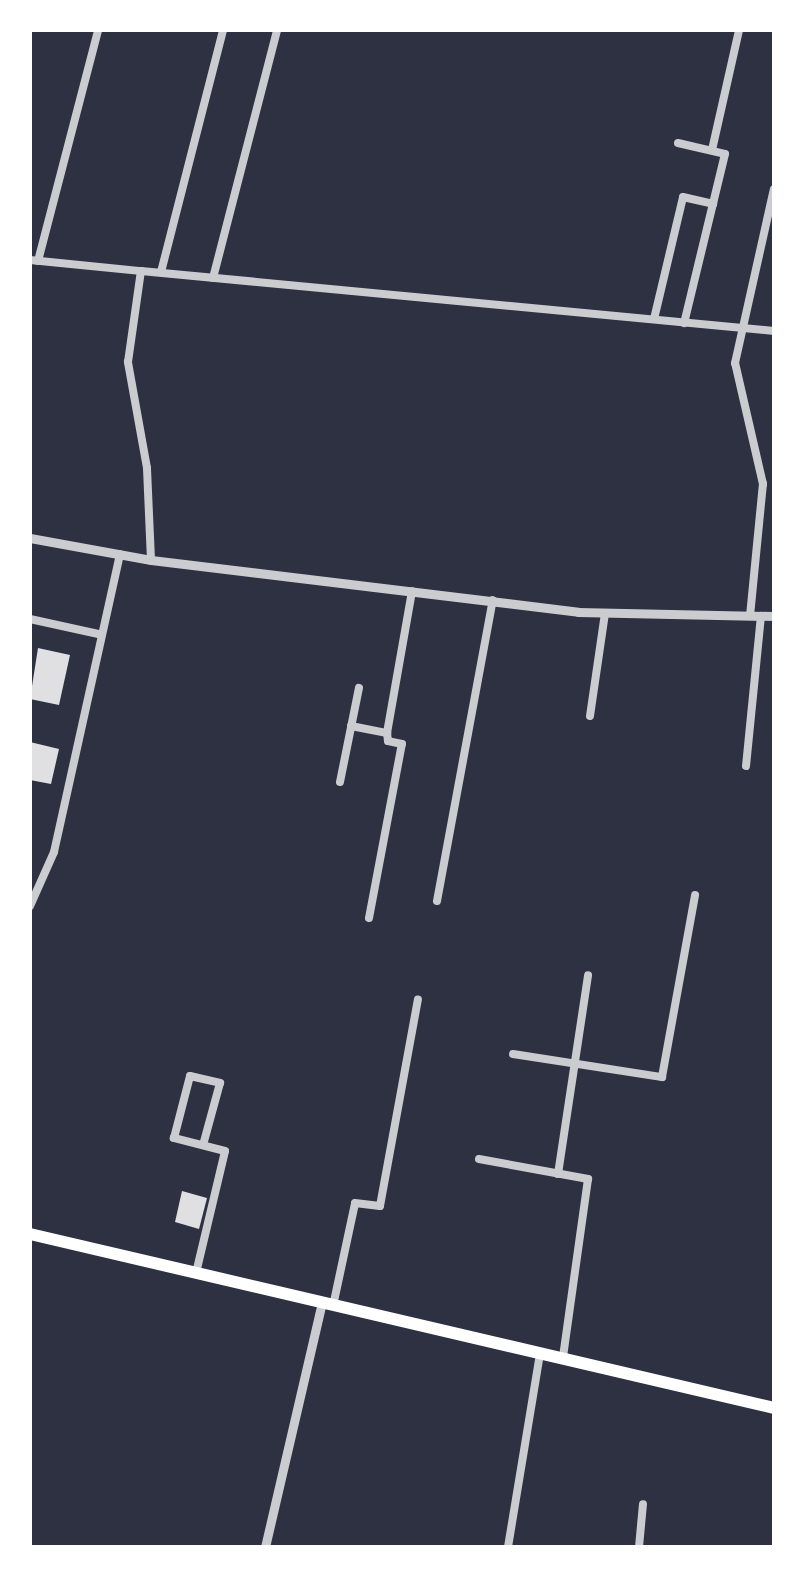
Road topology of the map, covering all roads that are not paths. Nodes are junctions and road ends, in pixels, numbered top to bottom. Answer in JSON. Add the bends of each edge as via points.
{"nodes":[{"id":1,"x":98,"y":30,"type":"edge"},
{"id":2,"x":223,"y":30,"type":"edge"},
{"id":3,"x":277,"y":30,"type":"edge"},
{"id":4,"x":739,"y":30,"type":"edge"},
{"id":5,"x":678,"y":143,"type":"dead end"},
{"id":6,"x":712,"y":150,"type":"junction"},
{"id":7,"x":774,"y":189,"type":"edge"},
{"id":8,"x":713,"y":204,"type":"junction"},
{"id":9,"x":34,"y":260,"type":"edge"},
{"id":10,"x":141,"y":271,"type":"junction"},
{"id":11,"x":161,"y":272,"type":"junction"},
{"id":12,"x":213,"y":278,"type":"junction"},
{"id":13,"x":654,"y":319,"type":"junction"},
{"id":14,"x":684,"y":323,"type":"junction"},
{"id":15,"x":739,"y":328,"type":"junction"},
{"id":16,"x":774,"y":331,"type":"edge"},
{"id":17,"x":30,"y":538,"type":"edge"},
{"id":18,"x":120,"y":554,"type":"junction"},
{"id":19,"x":151,"y":560,"type":"junction"},
{"id":20,"x":412,"y":591,"type":"junction"},
{"id":21,"x":493,"y":600,"type":"junction"},
{"id":22,"x":605,"y":613,"type":"junction"},
{"id":23,"x":750,"y":616,"type":"junction"},
{"id":24,"x":761,"y":616,"type":"junction"},
{"id":25,"x":774,"y":616,"type":"edge"},
{"id":26,"x":30,"y":619,"type":"edge"},
{"id":27,"x":98,"y":634,"type":"junction"},
{"id":28,"x":359,"y":688,"type":"dead end"},
{"id":29,"x":590,"y":716,"type":"dead end"},
{"id":30,"x":351,"y":726,"type":"junction"},
{"id":31,"x":387,"y":733,"type":"junction"},
{"id":32,"x":746,"y":766,"type":"dead end"},
{"id":33,"x":340,"y":782,"type":"dead end"},
{"id":34,"x":695,"y":895,"type":"dead end"},
{"id":35,"x":437,"y":901,"type":"dead end"},
{"id":36,"x":30,"y":906,"type":"edge"},
{"id":37,"x":369,"y":918,"type":"dead end"},
{"id":38,"x":588,"y":975,"type":"dead end"},
{"id":39,"x":418,"y":999,"type":"dead end"},
{"id":40,"x":513,"y":1054,"type":"dead end"},
{"id":41,"x":575,"y":1064,"type":"junction"},
{"id":42,"x":203,"y":1145,"type":"junction"},
{"id":43,"x":479,"y":1159,"type":"dead end"},
{"id":44,"x":558,"y":1174,"type":"junction"},
{"id":45,"x":30,"y":1234,"type":"edge"},
{"id":46,"x":196,"y":1273,"type":"junction"},
{"id":47,"x":327,"y":1304,"type":"junction"},
{"id":48,"x":540,"y":1354,"type":"junction"},
{"id":49,"x":563,"y":1358,"type":"junction"},
{"id":50,"x":774,"y":1408,"type":"edge"},
{"id":51,"x":643,"y":1504,"type":"dead end"},
{"id":52,"x":265,"y":1547,"type":"edge"},
{"id":53,"x":508,"y":1547,"type":"edge"},
{"id":54,"x":639,"y":1547,"type":"edge"}],
"edges":[{"from":1,"to":9,"type":"street"},
{"from":2,"to":11,"type":"street"},
{"from":3,"to":12,"type":"street"},
{"from":4,"to":6,"type":"street"},
{"from":5,"to":6,"type":"street"},
{"from":6,"to":8,"type":"street","via":[[725,154]]},
{"from":7,"to":15,"type":"street"},
{"from":8,"to":13,"type":"street","via":[[683,197]]},
{"from":8,"to":14,"type":"street"},
{"from":9,"to":10,"type":"street"},
{"from":10,"to":11,"type":"street"},
{"from":10,"to":19,"type":"street","via":[[128,362],[147,468]]},
{"from":11,"to":12,"type":"street"},
{"from":12,"to":13,"type":"street"},
{"from":13,"to":14,"type":"street"},
{"from":14,"to":15,"type":"street"},
{"from":15,"to":16,"type":"street"},
{"from":15,"to":23,"type":"street","via":[[735,363],[763,484]]},
{"from":17,"to":18,"type":"street"},
{"from":18,"to":19,"type":"street"},
{"from":18,"to":27,"type":"street"},
{"from":19,"to":20,"type":"street"},
{"from":20,"to":21,"type":"street"},
{"from":20,"to":31,"type":"street"},
{"from":21,"to":22,"type":"street"},
{"from":21,"to":35,"type":"street"},
{"from":22,"to":23,"type":"street"},
{"from":22,"to":29,"type":"street"},
{"from":23,"to":24,"type":"street"},
{"from":24,"to":25,"type":"street"},
{"from":24,"to":32,"type":"street"},
{"from":26,"to":27,"type":"street"},
{"from":27,"to":36,"type":"street","via":[[54,852]]},
{"from":28,"to":30,"type":"street"},
{"from":30,"to":31,"type":"street"},
{"from":30,"to":33,"type":"street"},
{"from":31,"to":37,"type":"street","via":[[388,741],[402,744]]},
{"from":34,"to":41,"type":"street","via":[[662,1077]]},
{"from":38,"to":41,"type":"street"},
{"from":39,"to":47,"type":"street","via":[[380,1206],[355,1203]]},
{"from":40,"to":41,"type":"street"},
{"from":41,"to":44,"type":"street"},
{"from":42,"to":42,"type":"street","via":[[174,1138],[190,1076],[220,1083]]},
{"from":42,"to":46,"type":"street","via":[[225,1151]]},
{"from":43,"to":44,"type":"street"},
{"from":44,"to":49,"type":"street","via":[[588,1179]]},
{"from":45,"to":46,"type":"main road"},
{"from":46,"to":47,"type":"main road"},
{"from":47,"to":48,"type":"main road"},
{"from":47,"to":52,"type":"street"},
{"from":48,"to":49,"type":"main road"},
{"from":48,"to":53,"type":"street"},
{"from":49,"to":50,"type":"main road"},
{"from":51,"to":54,"type":"street"}]}
